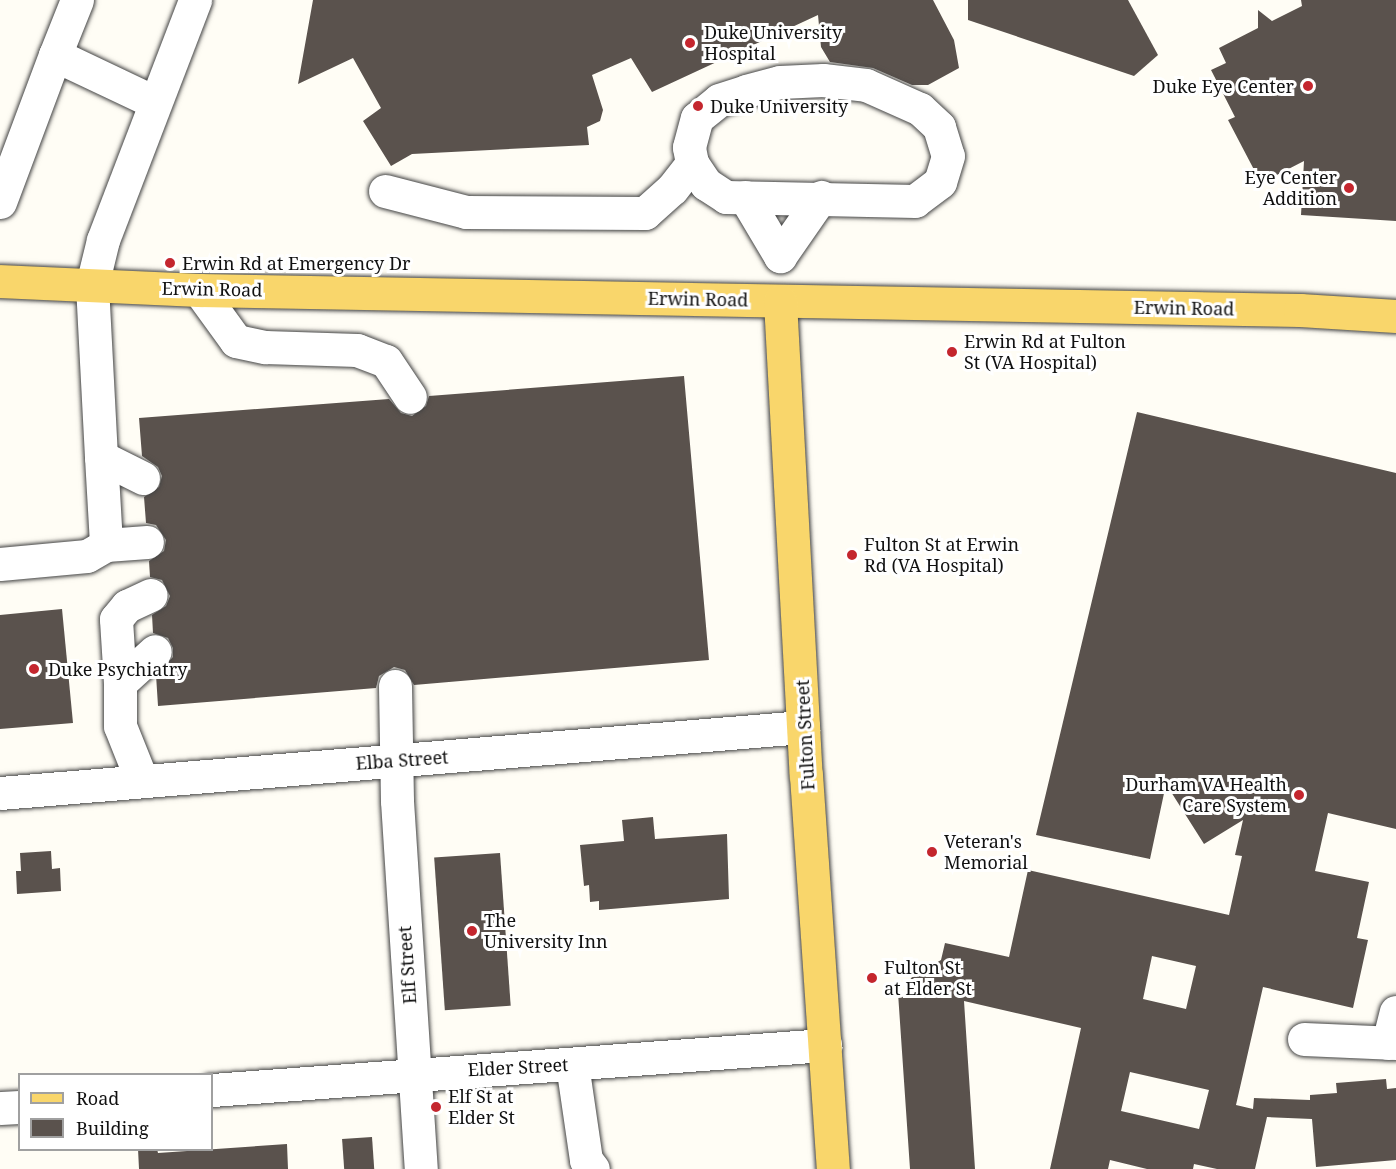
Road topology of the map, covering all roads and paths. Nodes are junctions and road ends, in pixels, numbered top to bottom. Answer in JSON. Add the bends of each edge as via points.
{"nodes":[{"id":1,"x":77,"y":0,"type":"edge"},
{"id":2,"x":195,"y":0,"type":"edge"},
{"id":3,"x":55,"y":54,"type":"junction"},
{"id":4,"x":154,"y":102,"type":"junction"},
{"id":5,"x":692,"y":163,"type":"junction"},
{"id":6,"x":385,"y":191,"type":"dead end"},
{"id":7,"x":745,"y":196,"type":"junction"},
{"id":8,"x":821,"y":197,"type":"junction"},
{"id":9,"x":0,"y":202,"type":"edge"},
{"id":10,"x":780,"y":256,"type":"junction"},
{"id":11,"x":0,"y":281,"type":"edge"},
{"id":12,"x":92,"y":285,"type":"junction"},
{"id":13,"x":200,"y":290,"type":"junction"},
{"id":14,"x":780,"y":301,"type":"junction"},
{"id":15,"x":1396,"y":316,"type":"edge"},
{"id":16,"x":410,"y":397,"type":"dead end"},
{"id":17,"x":100,"y":457,"type":"junction"},
{"id":18,"x":143,"y":478,"type":"dead end"},
{"id":19,"x":147,"y":542,"type":"dead end"},
{"id":20,"x":106,"y":545,"type":"junction"},
{"id":21,"x":0,"y":564,"type":"edge"},
{"id":22,"x":151,"y":595,"type":"dead end"},
{"id":23,"x":155,"y":651,"type":"dead end"},
{"id":24,"x":120,"y":682,"type":"junction"},
{"id":25,"x":395,"y":686,"type":"dead end"},
{"id":26,"x":804,"y":727,"type":"junction"},
{"id":27,"x":395,"y":761,"type":"junction"},
{"id":28,"x":142,"y":781,"type":"junction"},
{"id":29,"x":0,"y":793,"type":"edge"},
{"id":30,"x":1396,"y":1012,"type":"edge"},
{"id":31,"x":1304,"y":1039,"type":"dead end"},
{"id":32,"x":1392,"y":1043,"type":"edge"},
{"id":33,"x":825,"y":1045,"type":"junction"},
{"id":34,"x":572,"y":1064,"type":"junction"},
{"id":35,"x":413,"y":1073,"type":"junction"},
{"id":36,"x":213,"y":1090,"type":"edge"},
{"id":37,"x":18,"y":1107,"type":"edge"},
{"id":38,"x":0,"y":1108,"type":"edge"},
{"id":39,"x":421,"y":1169,"type":"edge"},
{"id":40,"x":593,"y":1169,"type":"edge"},
{"id":41,"x":833,"y":1169,"type":"edge"}],
"edges":[{"from":1,"to":3,"type":"street"},
{"from":2,"to":4,"type":"street"},
{"from":3,"to":4,"type":"street"},
{"from":3,"to":9,"type":"street"},
{"from":4,"to":12,"type":"street","via":[[103,240]]},
{"from":5,"to":6,"type":"street","via":[[672,189],[645,213],[466,212]]},
{"from":5,"to":7,"type":"street","via":[[706,184],[726,197]]},
{"from":5,"to":8,"type":"street","via":[[689,147],[697,118],[718,100],[780,82],[823,80],[866,85],[898,97],[939,127],[948,156],[940,182],[915,201]]},
{"from":7,"to":8,"type":"street"},
{"from":7,"to":10,"type":"street"},
{"from":8,"to":10,"type":"street"},
{"from":10,"to":14,"type":"street"},
{"from":11,"to":12,"type":"main road","name":"Erwin Road"},
{"from":12,"to":13,"type":"main road","name":"Erwin Road"},
{"from":12,"to":17,"type":"street"},
{"from":13,"to":14,"type":"main road","name":"Erwin Road"},
{"from":13,"to":16,"type":"street","via":[[236,341],[265,347],[357,350],[386,361]]},
{"from":14,"to":15,"type":"main road","name":"Erwin Road"},
{"from":14,"to":26,"type":"main road","name":"Fulton Street"},
{"from":17,"to":18,"type":"street"},
{"from":17,"to":20,"type":"street"},
{"from":19,"to":20,"type":"street"},
{"from":20,"to":21,"type":"street","via":[[87,556]]},
{"from":22,"to":24,"type":"street","via":[[127,606],[116,619]]},
{"from":23,"to":24,"type":"street"},
{"from":24,"to":28,"type":"street","via":[[120,726]]},
{"from":25,"to":27,"type":"street","name":"Elf Street"},
{"from":26,"to":27,"type":"street","name":"Elba Street"},
{"from":26,"to":33,"type":"main road","name":"Fulton Street"},
{"from":27,"to":28,"type":"street","name":"Elba Street"},
{"from":27,"to":35,"type":"street","name":"Elf Street"},
{"from":28,"to":29,"type":"street","name":"Elba Street"},
{"from":30,"to":32,"type":"street"},
{"from":31,"to":32,"type":"street"},
{"from":33,"to":34,"type":"street","name":"Elder Street"},
{"from":33,"to":41,"type":"main road","name":"Fulton Street"},
{"from":34,"to":35,"type":"street","name":"Elder Street"},
{"from":34,"to":40,"type":"street","via":[[586,1160]]},
{"from":35,"to":36,"type":"street","name":"Elder Street"},
{"from":35,"to":39,"type":"street","name":"Elf Street"},
{"from":37,"to":38,"type":"street"}]}
